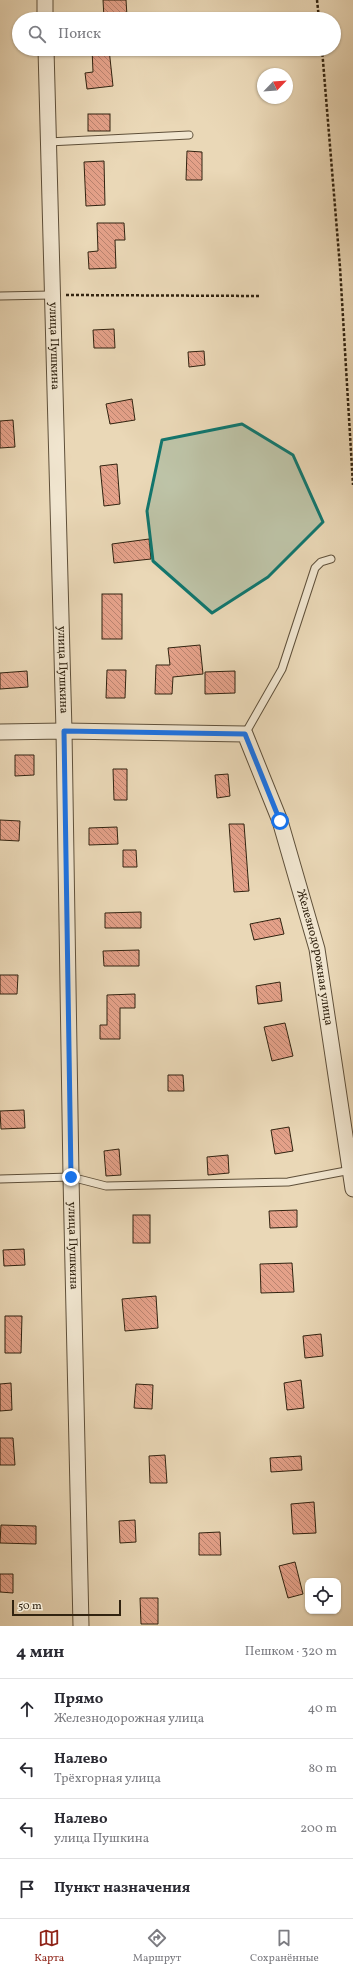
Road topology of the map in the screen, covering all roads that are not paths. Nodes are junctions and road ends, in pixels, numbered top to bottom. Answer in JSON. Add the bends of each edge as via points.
{"nodes":[{"id":1,"x":45,"y":0,"type":"edge"},
{"id":2,"x":45,"y":12,"type":"edge"},
{"id":3,"x":46,"y":56,"type":"edge"},
{"id":4,"x":189,"y":135,"type":"dead end"},
{"id":5,"x":48,"y":142,"type":"junction"},
{"id":6,"x":51,"y":295,"type":"junction"},
{"id":7,"x":0,"y":296,"type":"edge"},
{"id":8,"x":331,"y":559,"type":"dead end"},
{"id":9,"x":64,"y":731,"type":"junction"},
{"id":10,"x":0,"y":732,"type":"edge"},
{"id":11,"x":245,"y":734,"type":"junction"},
{"id":12,"x":351,"y":1170,"type":"junction"},
{"id":13,"x":71,"y":1177,"type":"junction"},
{"id":14,"x":0,"y":1179,"type":"edge"},
{"id":15,"x":353,"y":1189,"type":"edge"},
{"id":16,"x":81,"y":1626,"type":"edge"}],
"edges":[{"from":1,"to":2,"type":"street"},
{"from":3,"to":5,"type":"street","name":"улица Пушкина"},
{"from":4,"to":5,"type":"lane"},
{"from":5,"to":6,"type":"street","name":"улица Пушкина"},
{"from":6,"to":7,"type":"lane"},
{"from":6,"to":9,"type":"street","name":"улица Пушкина"},
{"from":8,"to":11,"type":"lane","via":[[321,562],[315,568],[282,669]]},
{"from":9,"to":10,"type":"street"},
{"from":9,"to":11,"type":"street"},
{"from":9,"to":13,"type":"street","name":"улица Пушкина"},
{"from":11,"to":12,"type":"street","name":"Железнодорожная улица","via":[[280,821],[317,949]]},
{"from":12,"to":13,"type":"lane","via":[[280,1182],[106,1186]]},
{"from":12,"to":15,"type":"street","name":"Железнодорожная улица"},
{"from":13,"to":14,"type":"lane"},
{"from":13,"to":16,"type":"street","name":"улица Пушкина"}]}
